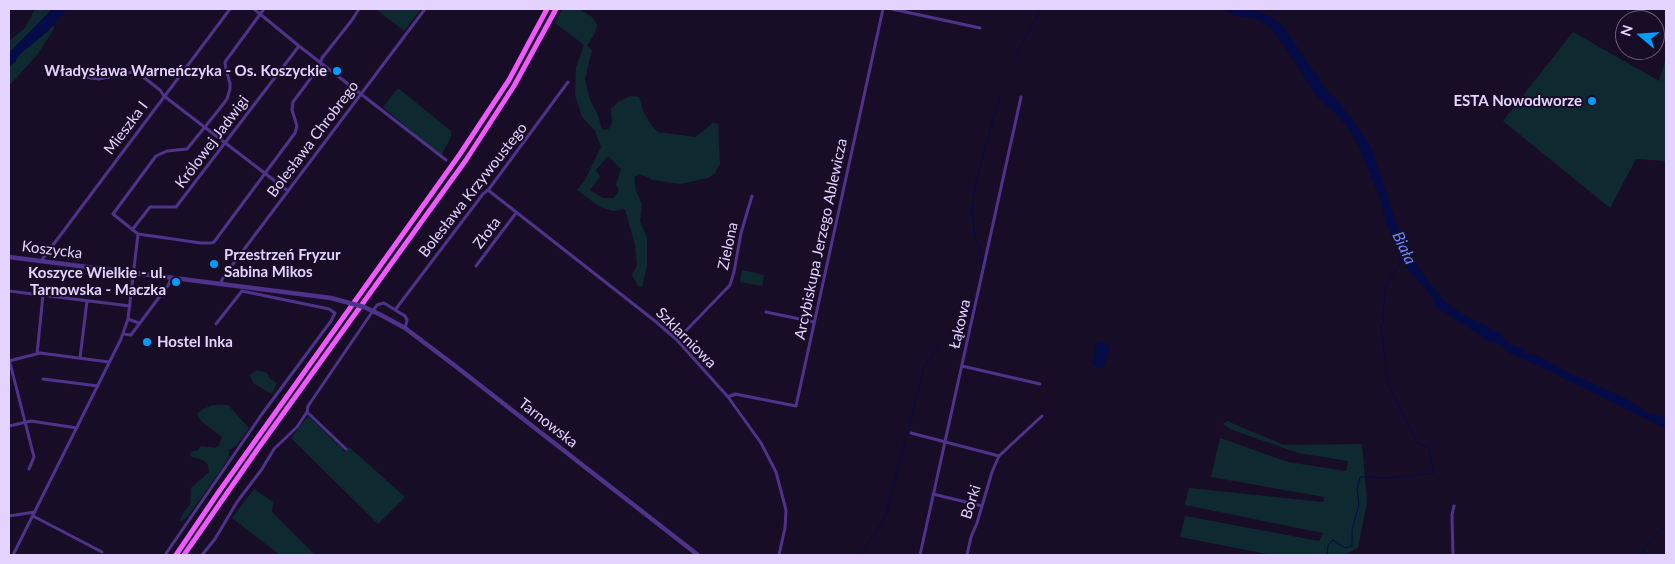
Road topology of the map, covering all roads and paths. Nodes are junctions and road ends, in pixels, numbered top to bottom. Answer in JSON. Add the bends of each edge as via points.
{"nodes":[{"id":1,"x":230,"y":9,"type":"edge"},
{"id":2,"x":254,"y":9,"type":"edge"},
{"id":3,"x":264,"y":9,"type":"edge"},
{"id":4,"x":359,"y":9,"type":"edge"},
{"id":5,"x":425,"y":9,"type":"edge"},
{"id":6,"x":547,"y":9,"type":"edge"},
{"id":7,"x":556,"y":9,"type":"edge"},
{"id":8,"x":883,"y":9,"type":"edge"},
{"id":9,"x":892,"y":9,"type":"edge"},
{"id":10,"x":260,"y":14,"type":"junction"},
{"id":11,"x":980,"y":28,"type":"dead end"},
{"id":12,"x":300,"y":46,"type":"junction"},
{"id":13,"x":321,"y":63,"type":"junction"},
{"id":14,"x":76,"y":76,"type":"dead end"},
{"id":15,"x":568,"y":82,"type":"dead end"},
{"id":16,"x":362,"y":93,"type":"junction"},
{"id":17,"x":164,"y":96,"type":"junction"},
{"id":18,"x":1021,"y":97,"type":"dead end"},
{"id":19,"x":205,"y":127,"type":"junction"},
{"id":20,"x":225,"y":143,"type":"junction"},
{"id":21,"x":446,"y":160,"type":"dead end"},
{"id":22,"x":265,"y":173,"type":"junction"},
{"id":23,"x":488,"y":190,"type":"junction"},
{"id":24,"x":288,"y":191,"type":"junction"},
{"id":25,"x":752,"y":196,"type":"dead end"},
{"id":26,"x":516,"y":213,"type":"junction"},
{"id":27,"x":132,"y":230,"type":"junction"},
{"id":28,"x":138,"y":234,"type":"junction"},
{"id":29,"x":9,"y":257,"type":"edge"},
{"id":30,"x":41,"y":261,"type":"junction"},
{"id":31,"x":476,"y":266,"type":"dead end"},
{"id":32,"x":134,"y":272,"type":"junction"},
{"id":33,"x":171,"y":277,"type":"junction"},
{"id":34,"x":220,"y":284,"type":"junction"},
{"id":35,"x":242,"y":289,"type":"junction"},
{"id":36,"x":9,"y":291,"type":"edge"},
{"id":37,"x":43,"y":296,"type":"junction"},
{"id":38,"x":87,"y":301,"type":"junction"},
{"id":39,"x":130,"y":306,"type":"junction"},
{"id":40,"x":395,"y":310,"type":"junction"},
{"id":41,"x":766,"y":312,"type":"dead end"},
{"id":42,"x":381,"y":315,"type":"joint"},
{"id":43,"x":128,"y":320,"type":"junction"},
{"id":44,"x":814,"y":322,"type":"junction"},
{"id":45,"x":139,"y":323,"type":"junction"},
{"id":46,"x":216,"y":324,"type":"dead end"},
{"id":47,"x":405,"y":328,"type":"junction"},
{"id":48,"x":123,"y":334,"type":"junction"},
{"id":49,"x":677,"y":340,"type":"junction"},
{"id":50,"x":37,"y":354,"type":"junction"},
{"id":51,"x":80,"y":358,"type":"junction"},
{"id":52,"x":9,"y":360,"type":"edge"},
{"id":53,"x":109,"y":362,"type":"junction"},
{"id":54,"x":962,"y":366,"type":"junction"},
{"id":55,"x":43,"y":379,"type":"dead end"},
{"id":56,"x":1040,"y":384,"type":"dead end"},
{"id":57,"x":98,"y":386,"type":"junction"},
{"id":58,"x":728,"y":397,"type":"junction"},
{"id":59,"x":307,"y":412,"type":"junction"},
{"id":60,"x":1042,"y":416,"type":"dead end"},
{"id":61,"x":26,"y":422,"type":"junction"},
{"id":62,"x":9,"y":426,"type":"edge"},
{"id":63,"x":77,"y":428,"type":"junction"},
{"id":64,"x":911,"y":433,"type":"dead end"},
{"id":65,"x":945,"y":442,"type":"junction"},
{"id":66,"x":346,"y":449,"type":"dead end"},
{"id":67,"x":1000,"y":456,"type":"junction"},
{"id":68,"x":29,"y":469,"type":"dead end"},
{"id":69,"x":933,"y":494,"type":"junction"},
{"id":70,"x":982,"y":506,"type":"junction"},
{"id":71,"x":1454,"y":506,"type":"dead end"},
{"id":72,"x":35,"y":512,"type":"junction"},
{"id":73,"x":9,"y":516,"type":"edge"},
{"id":74,"x":33,"y":516,"type":"junction"},
{"id":75,"x":102,"y":552,"type":"dead end"},
{"id":76,"x":14,"y":554,"type":"edge"},
{"id":77,"x":19,"y":555,"type":"edge"},
{"id":78,"x":165,"y":555,"type":"edge"},
{"id":79,"x":176,"y":555,"type":"edge"},
{"id":80,"x":184,"y":555,"type":"edge"},
{"id":81,"x":202,"y":555,"type":"edge"},
{"id":82,"x":698,"y":555,"type":"edge"},
{"id":83,"x":779,"y":555,"type":"edge"},
{"id":84,"x":920,"y":555,"type":"edge"},
{"id":85,"x":967,"y":555,"type":"edge"},
{"id":86,"x":1453,"y":555,"type":"edge"}],
"edges":[{"from":1,"to":17,"type":"street","name":"Mieszka I"},
{"from":2,"to":10,"type":"street"},
{"from":3,"to":10,"type":"street"},
{"from":4,"to":13,"type":"street"},
{"from":5,"to":16,"type":"street","name":"Bolesława Chrobrego"},
{"from":6,"to":79,"type":"main road","via":[[508,80],[460,154]]},
{"from":7,"to":80,"type":"main road","via":[[514,86],[466,160]]},
{"from":8,"to":44,"type":"street","name":"Arcybiskupa Jerzego Ablewicza"},
{"from":9,"to":11,"type":"street"},
{"from":10,"to":12,"type":"street"},
{"from":10,"to":19,"type":"street","via":[[225,62],[230,83],[226,99]]},
{"from":12,"to":13,"type":"street"},
{"from":12,"to":20,"type":"street","name":"Królowej Jadwigi"},
{"from":13,"to":16,"type":"street"},
{"from":13,"to":22,"type":"street","via":[[293,102],[295,134]]},
{"from":14,"to":17,"type":"street","via":[[100,79],[138,73]]},
{"from":15,"to":23,"type":"street","name":"Bolesława Krzywoustego"},
{"from":16,"to":21,"type":"street"},
{"from":16,"to":24,"type":"street","name":"Bolesława Chrobrego"},
{"from":17,"to":19,"type":"street"},
{"from":17,"to":30,"type":"street","name":"Mieszka I"},
{"from":18,"to":54,"type":"street","name":"Łąkowa"},
{"from":19,"to":20,"type":"street"},
{"from":19,"to":27,"type":"street","via":[[187,149],[156,156],[113,214]]},
{"from":20,"to":22,"type":"street"},
{"from":20,"to":27,"type":"street","name":"Królowej Jadwigi","via":[[176,207],[150,207]]},
{"from":22,"to":24,"type":"street"},
{"from":22,"to":28,"type":"street","via":[[214,242]]},
{"from":23,"to":26,"type":"street","name":"Szklarniowa"},
{"from":23,"to":40,"type":"street","name":"Bolesława Krzywoustego"},
{"from":24,"to":34,"type":"street","name":"Bolesława Chrobrego"},
{"from":25,"to":49,"type":"street","name":"Zielona","via":[[730,285]]},
{"from":26,"to":31,"type":"street","name":"Złota"},
{"from":26,"to":49,"type":"street","name":"Szklarniowa"},
{"from":27,"to":28,"type":"street"},
{"from":28,"to":32,"type":"street"},
{"from":29,"to":30,"type":"street","name":"Koszycka"},
{"from":30,"to":32,"type":"street","name":"Koszycka"},
{"from":32,"to":33,"type":"street","name":"Koszycka"},
{"from":32,"to":39,"type":"street"},
{"from":33,"to":34,"type":"street","name":"Koszycka"},
{"from":33,"to":45,"type":"street"},
{"from":34,"to":35,"type":"street","name":"Koszycka"},
{"from":35,"to":42,"type":"street","name":"Koszycka","bridge":true,"via":[[331,298]]},
{"from":35,"to":46,"type":"street"},
{"from":35,"to":78,"type":"street","via":[[335,313]]},
{"from":36,"to":37,"type":"street"},
{"from":37,"to":38,"type":"street"},
{"from":37,"to":50,"type":"street"},
{"from":38,"to":39,"type":"street"},
{"from":38,"to":51,"type":"street"},
{"from":39,"to":43,"type":"street"},
{"from":40,"to":47,"type":"street","via":[[405,316]]},
{"from":40,"to":59,"type":"street","via":[[384,303],[377,305]]},
{"from":41,"to":44,"type":"street"},
{"from":42,"to":47,"type":"street","name":"Tarnowska"},
{"from":43,"to":45,"type":"street"},
{"from":43,"to":48,"type":"street"},
{"from":44,"to":58,"type":"street","name":"Arcybiskupa Jerzego Ablewicza","via":[[796,406],[735,394]]},
{"from":45,"to":48,"type":"street","via":[[131,335]]},
{"from":47,"to":82,"type":"street","name":"Tarnowska"},
{"from":48,"to":53,"type":"street"},
{"from":49,"to":58,"type":"street","name":"Szklarniowa"},
{"from":50,"to":51,"type":"street"},
{"from":50,"to":52,"type":"street"},
{"from":51,"to":53,"type":"street"},
{"from":52,"to":61,"type":"street"},
{"from":53,"to":57,"type":"street"},
{"from":54,"to":56,"type":"street"},
{"from":54,"to":65,"type":"street","name":"Łąkowa"},
{"from":55,"to":57,"type":"street"},
{"from":57,"to":63,"type":"street"},
{"from":58,"to":83,"type":"street","name":"Szklarniowa","via":[[751,428],[776,472],[786,510]]},
{"from":59,"to":66,"type":"street"},
{"from":59,"to":81,"type":"street","via":[[274,449]]},
{"from":60,"to":67,"type":"street"},
{"from":61,"to":62,"type":"street"},
{"from":61,"to":63,"type":"street"},
{"from":61,"to":68,"type":"street","via":[[34,457]]},
{"from":63,"to":72,"type":"street"},
{"from":64,"to":65,"type":"street"},
{"from":65,"to":67,"type":"street"},
{"from":65,"to":69,"type":"street","name":"Łąkowa"},
{"from":67,"to":70,"type":"street","name":"Borki"},
{"from":69,"to":70,"type":"street"},
{"from":69,"to":84,"type":"street","name":"Łąkowa"},
{"from":70,"to":85,"type":"street","name":"Borki"},
{"from":71,"to":86,"type":"street"},
{"from":72,"to":73,"type":"street"},
{"from":72,"to":74,"type":"street"},
{"from":74,"to":75,"type":"street"},
{"from":74,"to":76,"type":"street"},
{"from":76,"to":77,"type":"street"}]}
